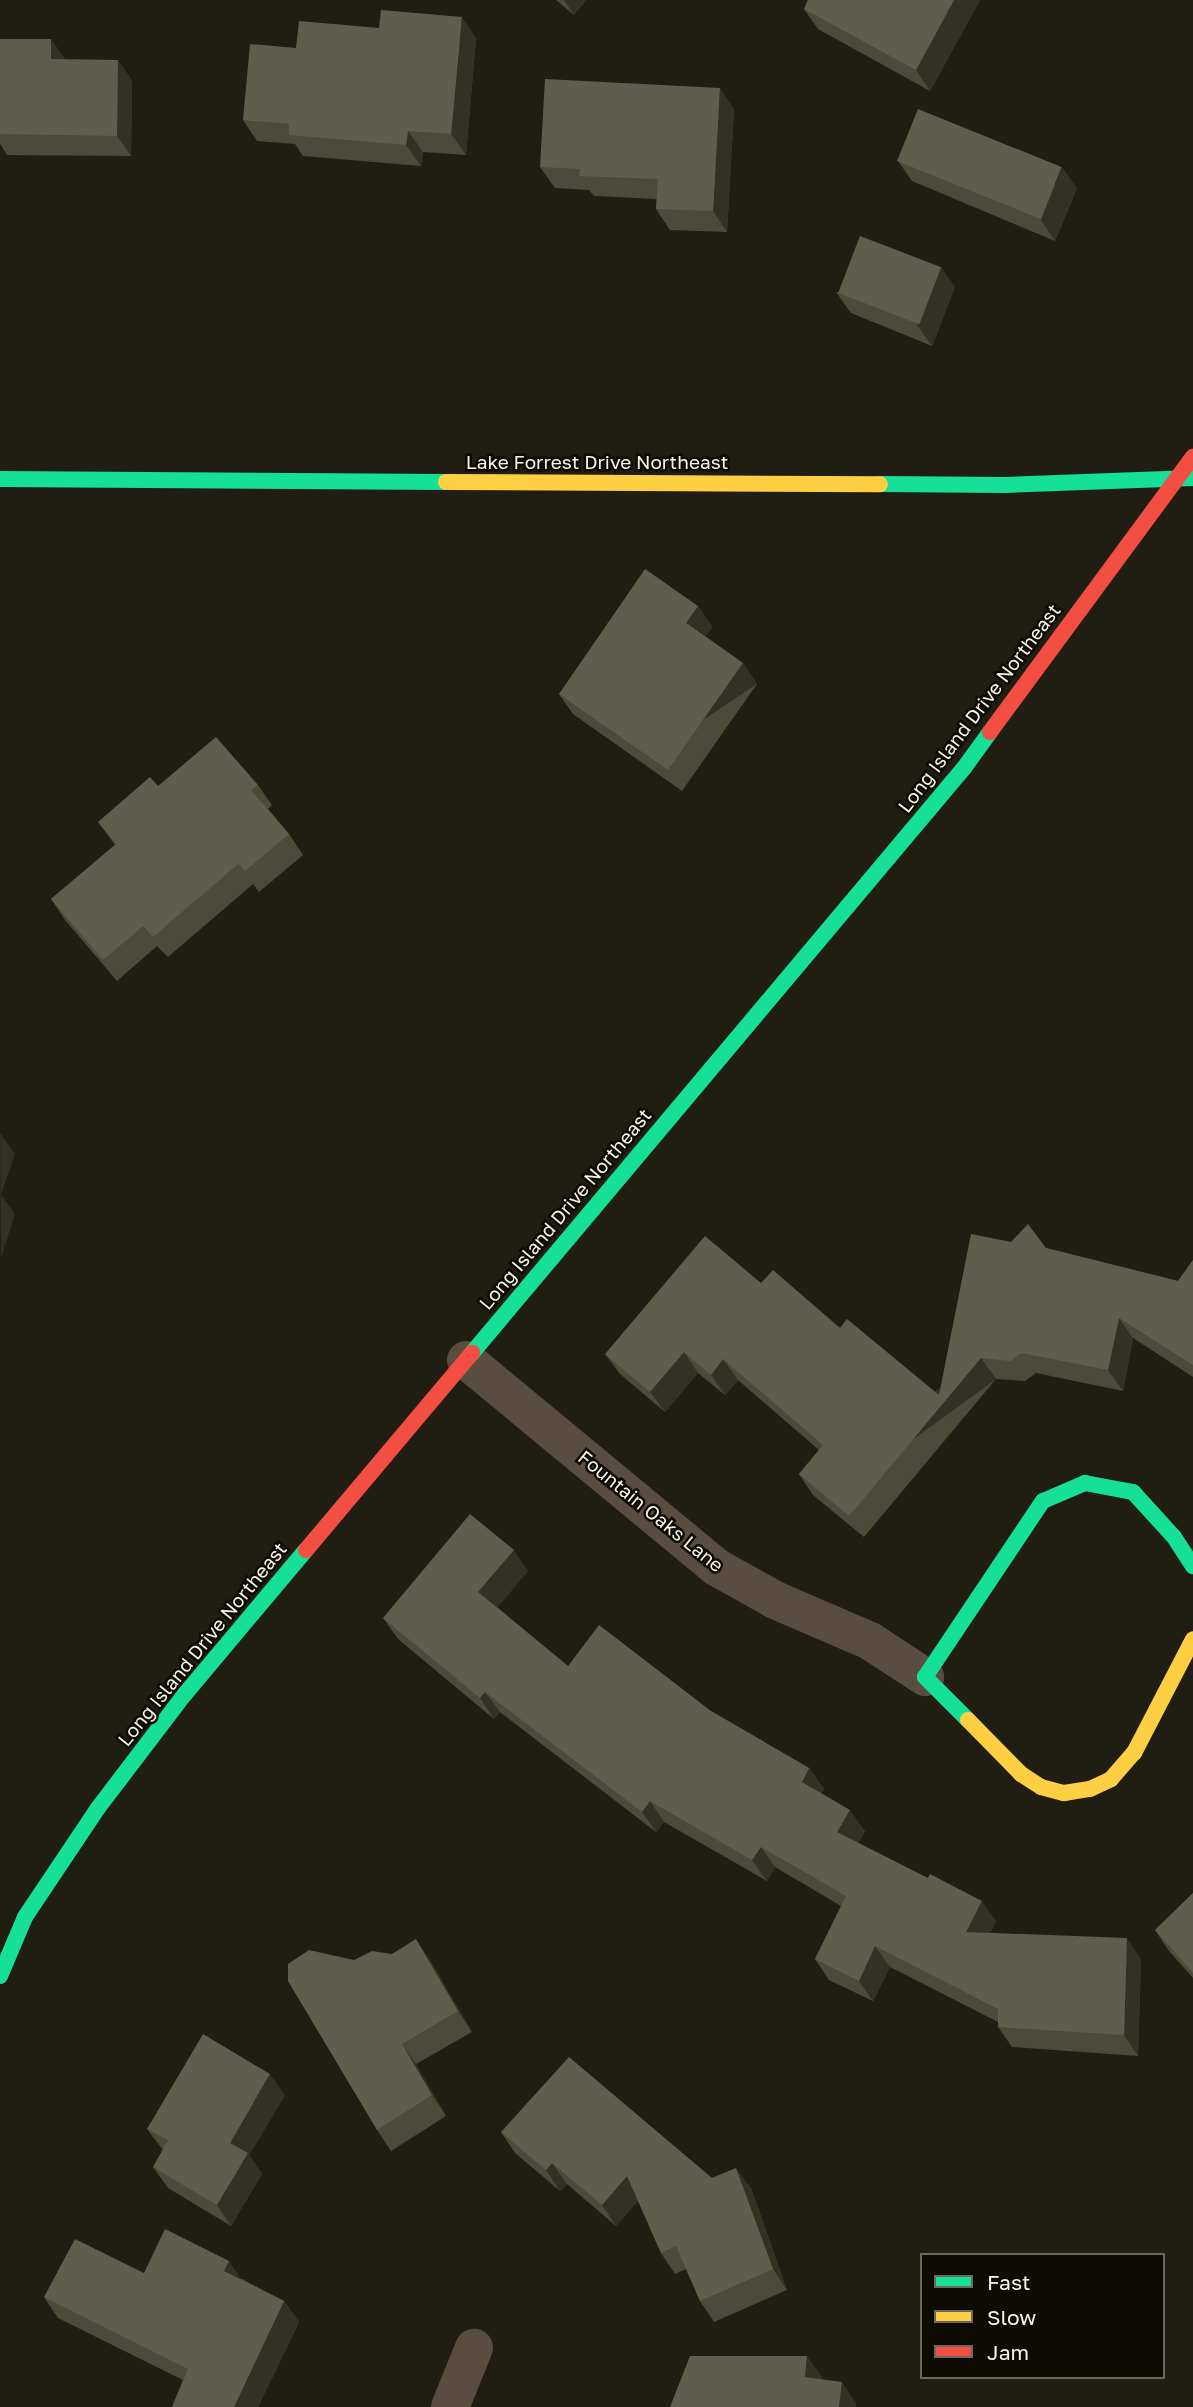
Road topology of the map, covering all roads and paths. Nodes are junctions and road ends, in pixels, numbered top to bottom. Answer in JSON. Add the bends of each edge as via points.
{"nodes":[{"id":1,"x":1193,"y":457,"type":"edge"},
{"id":2,"x":1186,"y":478,"type":"edge"},
{"id":3,"x":0,"y":479,"type":"edge"},
{"id":4,"x":466,"y":1360,"type":"junction"},
{"id":5,"x":1193,"y":1566,"type":"edge"},
{"id":6,"x":1193,"y":1640,"type":"edge"},
{"id":7,"x":925,"y":1677,"type":"junction"},
{"id":8,"x":0,"y":1976,"type":"edge"},
{"id":9,"x":474,"y":2348,"type":"dead end"},
{"id":10,"x":450,"y":2407,"type":"edge"}],
"edges":[{"from":1,"to":2,"type":"street","name":"Long Island Drive Northeast"},
{"from":2,"to":3,"type":"street","name":"Lake Forrest Drive Northeast","via":[[1005,485]]},
{"from":2,"to":4,"type":"street","name":"Long Island Drive Northeast","via":[[964,768]]},
{"from":4,"to":7,"type":"street","name":"Fountain Oaks Lane","via":[[716,1567],[775,1600],[870,1641]]},
{"from":4,"to":8,"type":"street","name":"Long Island Drive Northeast","via":[[185,1694],[98,1808],[25,1917]]},
{"from":5,"to":7,"type":"street","via":[[1174,1537],[1133,1492],[1085,1483],[1043,1501]]},
{"from":6,"to":7,"type":"street","via":[[1134,1753],[1111,1779],[1090,1789],[1064,1793],[1041,1787],[1021,1774]]},
{"from":9,"to":10,"type":"street"}]}
